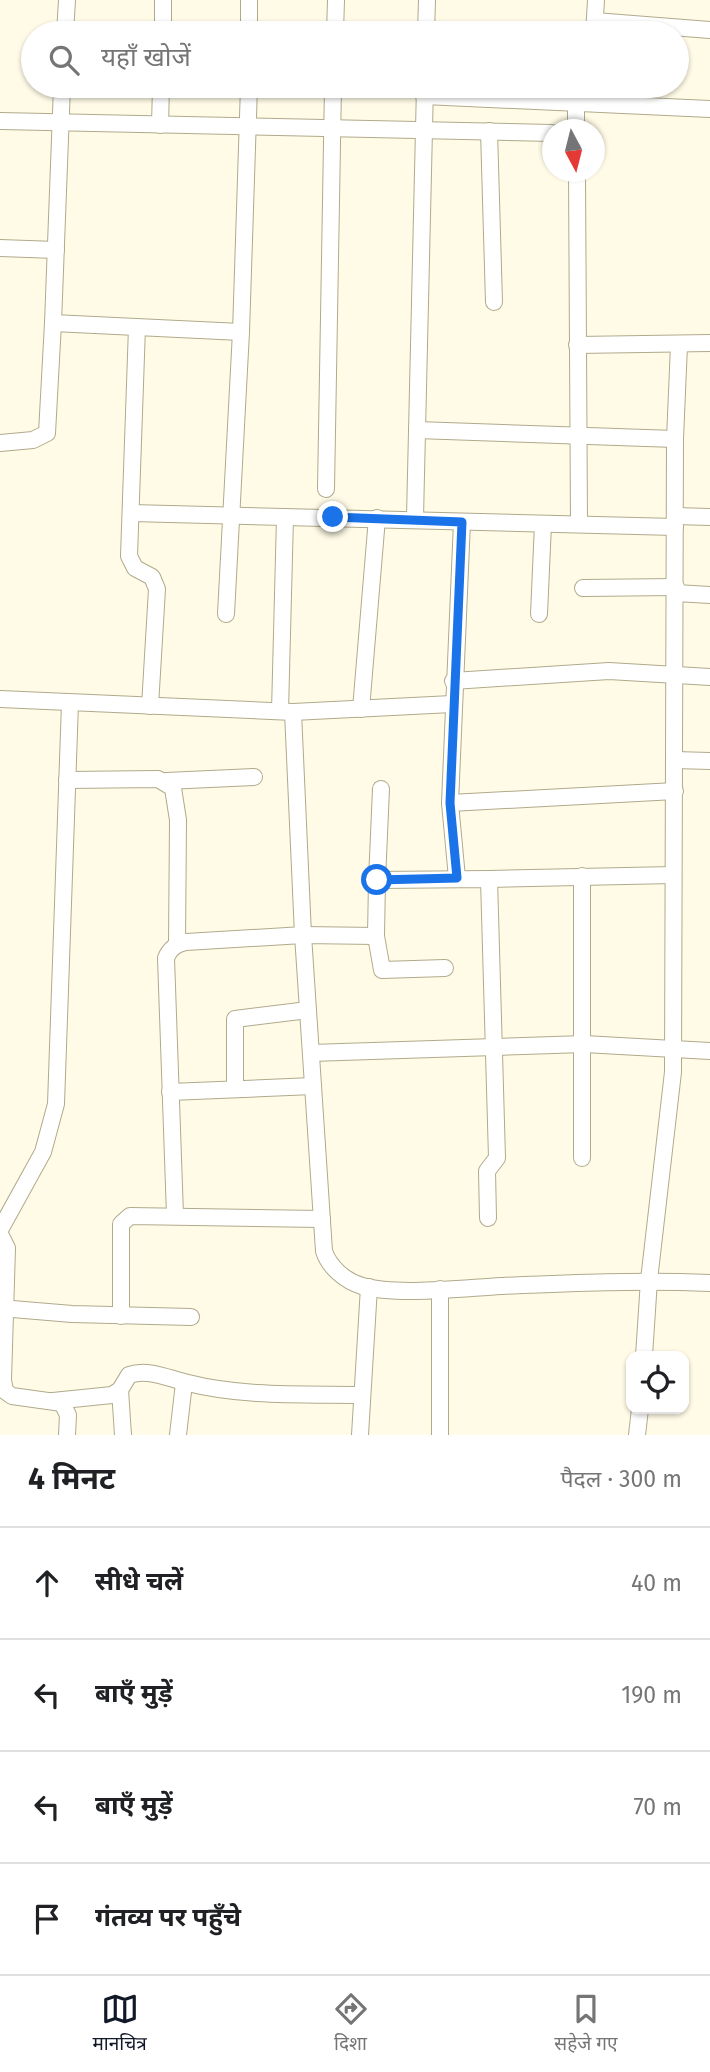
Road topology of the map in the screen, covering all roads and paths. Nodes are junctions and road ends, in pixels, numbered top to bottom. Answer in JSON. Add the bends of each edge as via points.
{"nodes":[{"id":1,"x":67,"y":0,"type":"edge"},
{"id":2,"x":163,"y":0,"type":"edge"},
{"id":3,"x":249,"y":0,"type":"edge"},
{"id":4,"x":337,"y":0,"type":"edge"},
{"id":5,"x":427,"y":0,"type":"edge"},
{"id":6,"x":596,"y":0,"type":"edge"},
{"id":7,"x":66,"y":21,"type":"edge"},
{"id":8,"x":163,"y":21,"type":"edge"},
{"id":9,"x":249,"y":21,"type":"edge"},
{"id":10,"x":336,"y":21,"type":"edge"},
{"id":11,"x":426,"y":21,"type":"edge"},
{"id":12,"x":595,"y":21,"type":"edge"},
{"id":13,"x":689,"y":29,"type":"edge"},
{"id":14,"x":710,"y":30,"type":"edge"},
{"id":15,"x":61,"y":98,"type":"edge"},
{"id":16,"x":161,"y":98,"type":"edge"},
{"id":17,"x":249,"y":98,"type":"edge"},
{"id":18,"x":333,"y":98,"type":"edge"},
{"id":19,"x":424,"y":98,"type":"edge"},
{"id":20,"x":585,"y":98,"type":"edge"},
{"id":21,"x":605,"y":98,"type":"edge"},
{"id":22,"x":710,"y":109,"type":"edge"},
{"id":23,"x":579,"y":119,"type":"edge"},
{"id":24,"x":60,"y":120,"type":"junction"},
{"id":25,"x":0,"y":121,"type":"edge"},
{"id":26,"x":160,"y":125,"type":"junction"},
{"id":27,"x":332,"y":127,"type":"junction"},
{"id":28,"x":249,"y":128,"type":"junction"},
{"id":29,"x":424,"y":129,"type":"junction"},
{"id":30,"x":489,"y":131,"type":"junction"},
{"id":31,"x":542,"y":133,"type":"edge"},
{"id":32,"x":577,"y":182,"type":"edge"},
{"id":33,"x":0,"y":248,"type":"edge"},
{"id":34,"x":55,"y":250,"type":"junction"},
{"id":35,"x":494,"y":302,"type":"dead end"},
{"id":36,"x":53,"y":323,"type":"junction"},
{"id":37,"x":137,"y":327,"type":"junction"},
{"id":38,"x":241,"y":332,"type":"junction"},
{"id":39,"x":710,"y":343,"type":"edge"},
{"id":40,"x":577,"y":345,"type":"junction"},
{"id":41,"x":679,"y":345,"type":"junction"},
{"id":42,"x":417,"y":430,"type":"junction"},
{"id":43,"x":578,"y":435,"type":"junction"},
{"id":44,"x":675,"y":439,"type":"junction"},
{"id":45,"x":0,"y":443,"type":"edge"},
{"id":46,"x":326,"y":489,"type":"dead end"},
{"id":47,"x":131,"y":513,"type":"junction"},
{"id":48,"x":231,"y":515,"type":"junction"},
{"id":49,"x":285,"y":517,"type":"junction"},
{"id":50,"x":710,"y":517,"type":"edge"},
{"id":51,"x":377,"y":518,"type":"junction"},
{"id":52,"x":415,"y":518,"type":"junction"},
{"id":53,"x":675,"y":521,"type":"junction"},
{"id":54,"x":462,"y":522,"type":"junction"},
{"id":55,"x":543,"y":524,"type":"junction"},
{"id":56,"x":579,"y":524,"type":"junction"},
{"id":57,"x":583,"y":588,"type":"dead end"},
{"id":58,"x":676,"y":590,"type":"junction"},
{"id":59,"x":710,"y":595,"type":"edge"},
{"id":60,"x":226,"y":614,"type":"dead end"},
{"id":61,"x":539,"y":614,"type":"dead end"},
{"id":62,"x":676,"y":675,"type":"junction"},
{"id":63,"x":710,"y":677,"type":"edge"},
{"id":64,"x":453,"y":681,"type":"junction"},
{"id":65,"x":0,"y":699,"type":"edge"},
{"id":66,"x":70,"y":703,"type":"junction"},
{"id":67,"x":452,"y":704,"type":"junction"},
{"id":68,"x":150,"y":706,"type":"junction"},
{"id":69,"x":361,"y":709,"type":"junction"},
{"id":70,"x":286,"y":712,"type":"junction"},
{"id":71,"x":675,"y":760,"type":"junction"},
{"id":72,"x":710,"y":761,"type":"edge"},
{"id":73,"x":254,"y":777,"type":"dead end"},
{"id":74,"x":67,"y":780,"type":"junction"},
{"id":75,"x":166,"y":782,"type":"junction"},
{"id":76,"x":381,"y":789,"type":"dead end"},
{"id":77,"x":674,"y":791,"type":"junction"},
{"id":78,"x":450,"y":803,"type":"junction"},
{"id":79,"x":673,"y":875,"type":"junction"},
{"id":80,"x":582,"y":876,"type":"junction"},
{"id":81,"x":457,"y":878,"type":"junction"},
{"id":82,"x":489,"y":879,"type":"junction"},
{"id":83,"x":377,"y":880,"type":"junction"},
{"id":84,"x":303,"y":935,"type":"junction"},
{"id":85,"x":376,"y":936,"type":"junction"},
{"id":86,"x":177,"y":944,"type":"junction"},
{"id":87,"x":444,"y":968,"type":"dead end"},
{"id":88,"x":308,"y":1010,"type":"junction"},
{"id":89,"x":584,"y":1044,"type":"junction"},
{"id":90,"x":494,"y":1048,"type":"junction"},
{"id":91,"x":673,"y":1048,"type":"junction"},
{"id":92,"x":710,"y":1051,"type":"edge"},
{"id":93,"x":311,"y":1053,"type":"junction"},
{"id":94,"x":313,"y":1086,"type":"junction"},
{"id":95,"x":235,"y":1089,"type":"junction"},
{"id":96,"x":170,"y":1092,"type":"junction"},
{"id":97,"x":582,"y":1158,"type":"dead end"},
{"id":98,"x":175,"y":1215,"type":"junction"},
{"id":99,"x":488,"y":1218,"type":"dead end"},
{"id":100,"x":322,"y":1219,"type":"junction"},
{"id":101,"x":0,"y":1232,"type":"edge"},
{"id":102,"x":649,"y":1280,"type":"junction"},
{"id":103,"x":710,"y":1283,"type":"edge"},
{"id":104,"x":369,"y":1287,"type":"junction"},
{"id":105,"x":440,"y":1289,"type":"junction"},
{"id":106,"x":2,"y":1308,"type":"edge"},
{"id":107,"x":121,"y":1316,"type":"junction"},
{"id":108,"x":191,"y":1317,"type":"dead end"},
{"id":109,"x":644,"y":1351,"type":"edge"},
{"id":110,"x":184,"y":1383,"type":"junction"},
{"id":111,"x":120,"y":1391,"type":"junction"},
{"id":112,"x":362,"y":1395,"type":"junction"},
{"id":113,"x":53,"y":1401,"type":"junction"},
{"id":114,"x":639,"y":1414,"type":"edge"},
{"id":115,"x":67,"y":1435,"type":"edge"},
{"id":116,"x":123,"y":1435,"type":"edge"},
{"id":117,"x":178,"y":1435,"type":"edge"},
{"id":118,"x":360,"y":1435,"type":"edge"},
{"id":119,"x":440,"y":1435,"type":"edge"},
{"id":120,"x":637,"y":1435,"type":"edge"}],
"edges":[{"from":1,"to":7,"type":"street"},
{"from":2,"to":8,"type":"street"},
{"from":3,"to":9,"type":"street"},
{"from":4,"to":10,"type":"street"},
{"from":5,"to":11,"type":"street"},
{"from":6,"to":12,"type":"street"},
{"from":13,"to":14,"type":"street"},
{"from":15,"to":24,"type":"street"},
{"from":16,"to":26,"type":"street"},
{"from":17,"to":28,"type":"street"},
{"from":18,"to":27,"type":"street"},
{"from":19,"to":29,"type":"street"},
{"from":20,"to":23,"type":"street"},
{"from":21,"to":22,"type":"street"},
{"from":24,"to":25,"type":"street"},
{"from":24,"to":26,"type":"street"},
{"from":24,"to":34,"type":"street"},
{"from":26,"to":28,"type":"street"},
{"from":27,"to":28,"type":"street"},
{"from":27,"to":29,"type":"street"},
{"from":27,"to":46,"type":"street"},
{"from":28,"to":38,"type":"street"},
{"from":29,"to":30,"type":"street"},
{"from":29,"to":42,"type":"street"},
{"from":30,"to":31,"type":"street"},
{"from":30,"to":35,"type":"street"},
{"from":32,"to":40,"type":"street"},
{"from":33,"to":34,"type":"street"},
{"from":34,"to":36,"type":"street"},
{"from":36,"to":37,"type":"street"},
{"from":36,"to":45,"type":"street","via":[[47,433],[33,440]]},
{"from":37,"to":38,"type":"street"},
{"from":37,"to":47,"type":"street"},
{"from":38,"to":48,"type":"street"},
{"from":39,"to":41,"type":"street"},
{"from":40,"to":41,"type":"street"},
{"from":40,"to":43,"type":"street"},
{"from":41,"to":44,"type":"street"},
{"from":42,"to":43,"type":"street"},
{"from":42,"to":52,"type":"street"},
{"from":43,"to":44,"type":"street"},
{"from":43,"to":56,"type":"street"},
{"from":44,"to":53,"type":"street"},
{"from":47,"to":48,"type":"street"},
{"from":47,"to":68,"type":"street","via":[[131,563],[152,577],[157,589]]},
{"from":48,"to":49,"type":"street"},
{"from":48,"to":60,"type":"street"},
{"from":49,"to":51,"type":"street"},
{"from":49,"to":70,"type":"street"},
{"from":50,"to":53,"type":"street"},
{"from":51,"to":52,"type":"street"},
{"from":51,"to":69,"type":"street"},
{"from":52,"to":54,"type":"street"},
{"from":53,"to":56,"type":"street"},
{"from":53,"to":58,"type":"street"},
{"from":54,"to":55,"type":"street"},
{"from":54,"to":64,"type":"street"},
{"from":55,"to":56,"type":"street"},
{"from":55,"to":61,"type":"street"},
{"from":57,"to":58,"type":"street"},
{"from":58,"to":59,"type":"street"},
{"from":58,"to":62,"type":"street"},
{"from":62,"to":63,"type":"street"},
{"from":62,"to":64,"type":"street","via":[[608,671]]},
{"from":62,"to":71,"type":"street"},
{"from":64,"to":67,"type":"street"},
{"from":65,"to":66,"type":"street"},
{"from":66,"to":68,"type":"street"},
{"from":66,"to":74,"type":"street"},
{"from":67,"to":69,"type":"street"},
{"from":67,"to":78,"type":"street"},
{"from":68,"to":70,"type":"street"},
{"from":69,"to":70,"type":"street"},
{"from":70,"to":84,"type":"street"},
{"from":71,"to":72,"type":"street"},
{"from":71,"to":77,"type":"street"},
{"from":73,"to":75,"type":"street"},
{"from":74,"to":75,"type":"street"},
{"from":74,"to":101,"type":"street","via":[[56,1104],[43,1153]]},
{"from":75,"to":86,"type":"street","via":[[176,796],[178,820]]},
{"from":76,"to":83,"type":"street"},
{"from":77,"to":78,"type":"street"},
{"from":77,"to":79,"type":"street"},
{"from":78,"to":81,"type":"street"},
{"from":79,"to":80,"type":"street"},
{"from":79,"to":91,"type":"street"},
{"from":80,"to":82,"type":"street"},
{"from":80,"to":89,"type":"street"},
{"from":81,"to":82,"type":"street"},
{"from":81,"to":83,"type":"street"},
{"from":82,"to":90,"type":"street"},
{"from":83,"to":85,"type":"street"},
{"from":84,"to":85,"type":"street"},
{"from":84,"to":86,"type":"street"},
{"from":84,"to":88,"type":"street"},
{"from":85,"to":87,"type":"street","via":[[382,970]]},
{"from":86,"to":96,"type":"street","via":[[166,958]]},
{"from":88,"to":93,"type":"street"},
{"from":88,"to":95,"type":"street","via":[[235,1019]]},
{"from":89,"to":90,"type":"street"},
{"from":89,"to":91,"type":"street"},
{"from":89,"to":97,"type":"street"},
{"from":90,"to":93,"type":"street"},
{"from":90,"to":99,"type":"street","via":[[497,1158],[487,1171]]},
{"from":91,"to":92,"type":"street"},
{"from":91,"to":102,"type":"street"},
{"from":93,"to":94,"type":"street"},
{"from":94,"to":95,"type":"street"},
{"from":94,"to":100,"type":"street"},
{"from":95,"to":96,"type":"street"},
{"from":96,"to":98,"type":"street"},
{"from":98,"to":100,"type":"street"},
{"from":98,"to":107,"type":"street","via":[[138,1214],[121,1224]]},
{"from":100,"to":104,"type":"street","via":[[324,1251],[331,1265],[358,1285]]},
{"from":101,"to":106,"type":"street","via":[[8,1248]]},
{"from":102,"to":103,"type":"street"},
{"from":102,"to":105,"type":"street"},
{"from":102,"to":109,"type":"street"},
{"from":104,"to":105,"type":"street"},
{"from":104,"to":112,"type":"street"},
{"from":105,"to":119,"type":"street"},
{"from":106,"to":107,"type":"street"},
{"from":106,"to":113,"type":"street","via":[[5,1391]]},
{"from":107,"to":108,"type":"street"},
{"from":110,"to":111,"type":"street","via":[[135,1373]]},
{"from":110,"to":112,"type":"street","via":[[258,1392]]},
{"from":110,"to":117,"type":"street"},
{"from":111,"to":113,"type":"street"},
{"from":111,"to":116,"type":"street"},
{"from":112,"to":118,"type":"street"},
{"from":113,"to":115,"type":"street","via":[[66,1408]]},
{"from":114,"to":120,"type":"street"}]}
